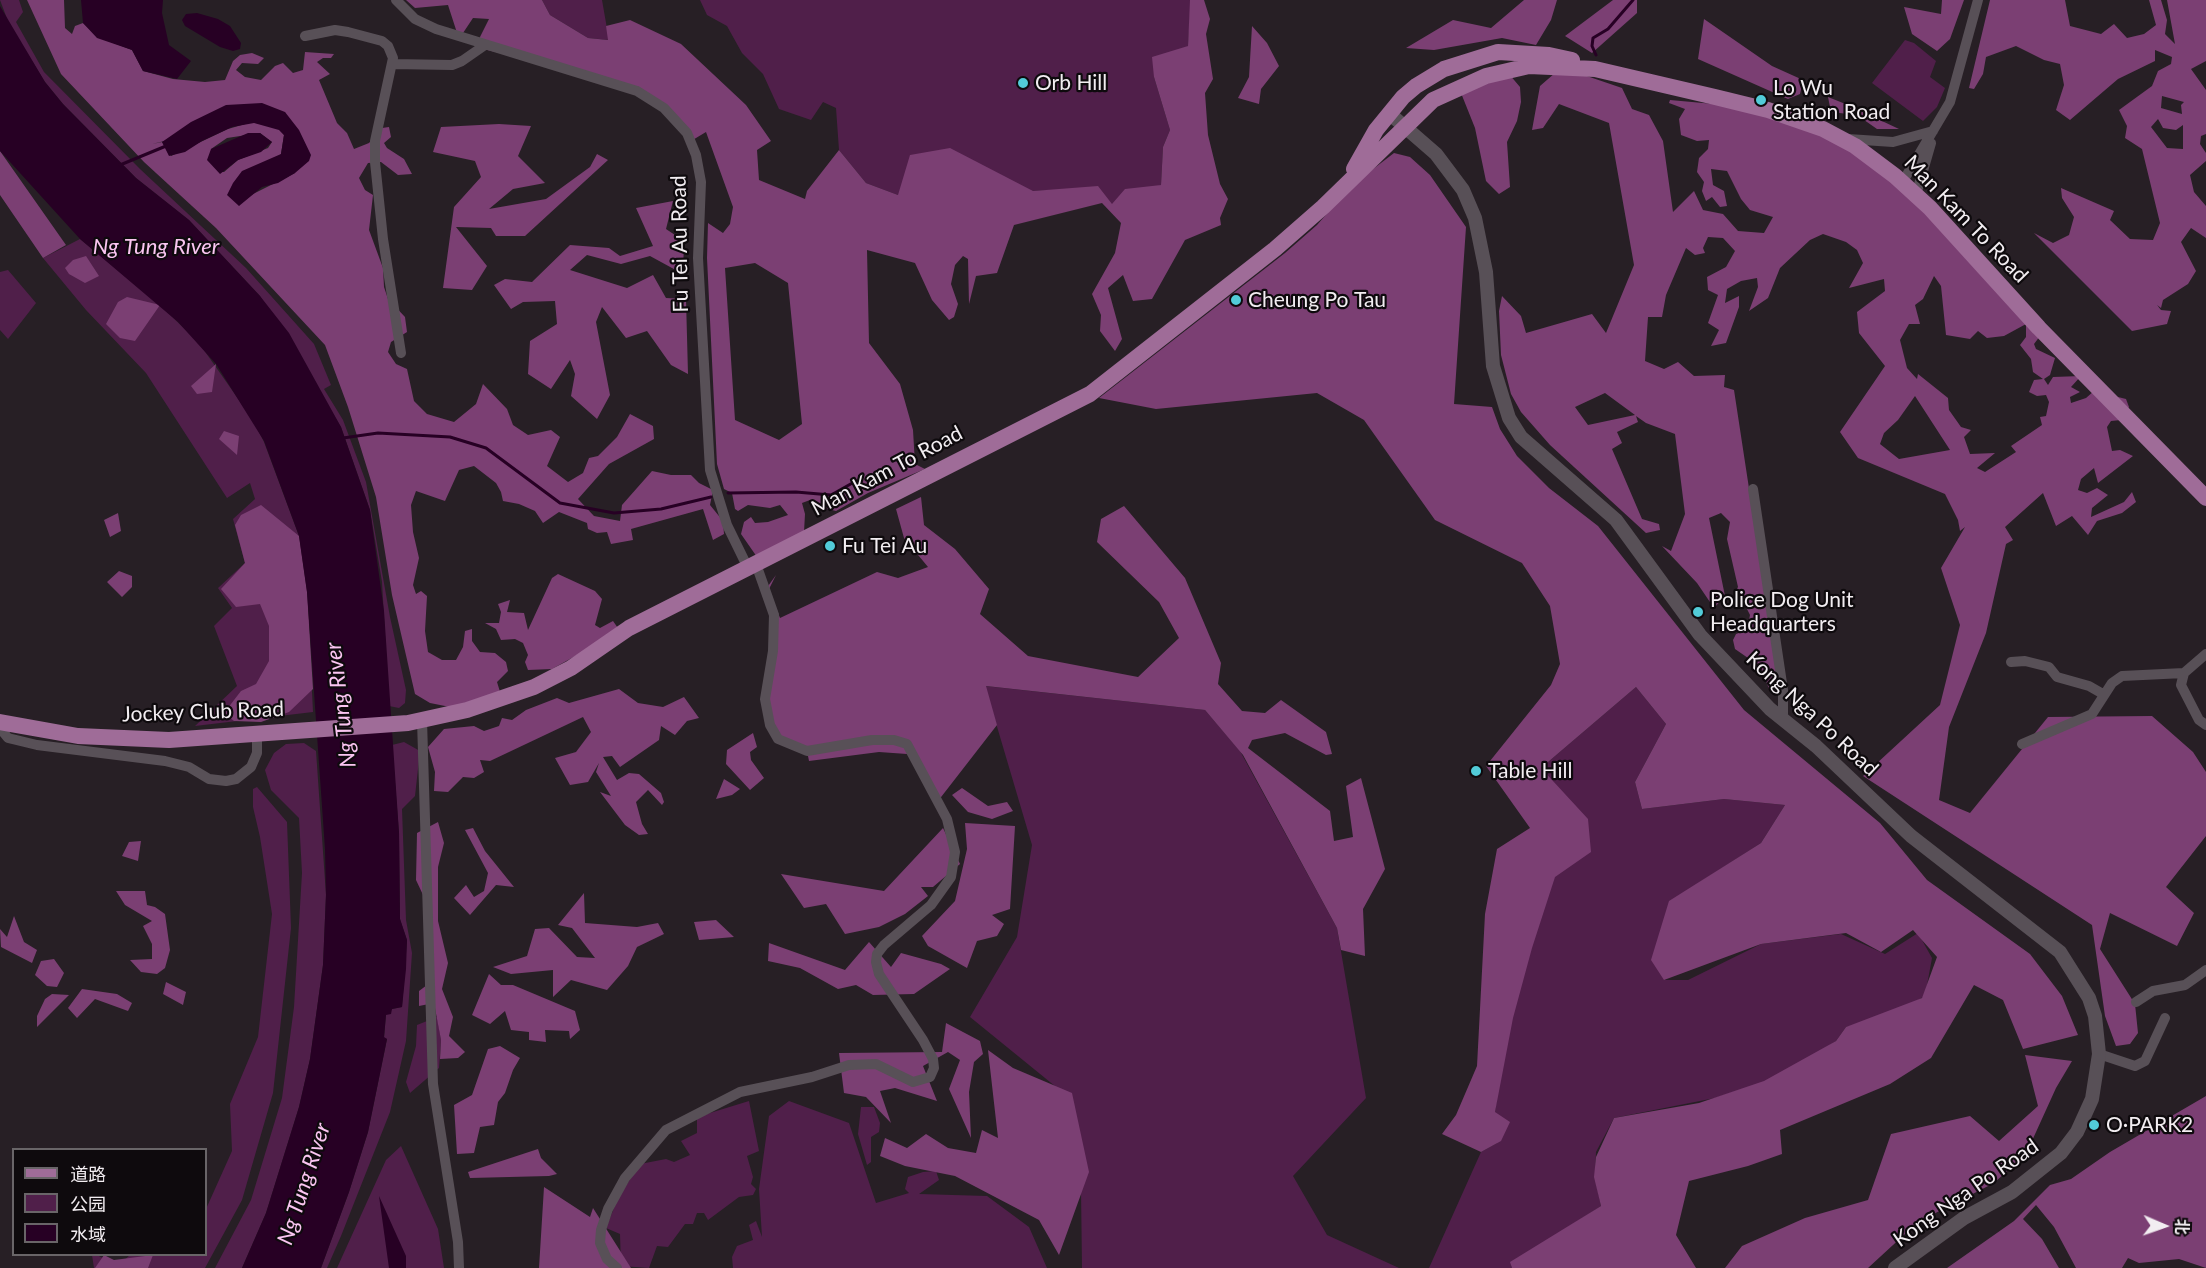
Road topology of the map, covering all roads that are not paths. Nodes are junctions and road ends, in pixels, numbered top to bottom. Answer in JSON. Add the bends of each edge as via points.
{"nodes":[{"id":1,"x":396,"y":0,"type":"edge"},
{"id":2,"x":1978,"y":0,"type":"edge"},
{"id":3,"x":305,"y":36,"type":"dead end"},
{"id":4,"x":485,"y":45,"type":"junction"},
{"id":5,"x":392,"y":64,"type":"junction"},
{"id":6,"x":1595,"y":69,"type":"junction"},
{"id":7,"x":1390,"y":114,"type":"junction"},
{"id":8,"x":1405,"y":126,"type":"junction"},
{"id":9,"x":1934,"y":131,"type":"junction"},
{"id":10,"x":1842,"y":138,"type":"junction"},
{"id":11,"x":1902,"y":183,"type":"junction"},
{"id":12,"x":1344,"y":185,"type":"junction"},
{"id":13,"x":1916,"y":195,"type":"junction"},
{"id":14,"x":401,"y":353,"type":"dead end"},
{"id":15,"x":1753,"y":489,"type":"dead end"},
{"id":16,"x":2206,"y":498,"type":"edge"},
{"id":17,"x":752,"y":566,"type":"junction"},
{"id":18,"x":2206,"y":654,"type":"edge"},
{"id":19,"x":2011,"y":662,"type":"dead end"},
{"id":20,"x":2184,"y":673,"type":"junction"},
{"id":21,"x":2103,"y":694,"type":"junction"},
{"id":22,"x":1783,"y":720,"type":"junction"},
{"id":23,"x":415,"y":721,"type":"junction"},
{"id":24,"x":0,"y":722,"type":"edge"},
{"id":25,"x":2206,"y":725,"type":"edge"},
{"id":26,"x":0,"y":728,"type":"edge"},
{"id":27,"x":257,"y":734,"type":"junction"},
{"id":28,"x":2022,"y":744,"type":"dead end"},
{"id":29,"x":2206,"y":970,"type":"edge"},
{"id":30,"x":2136,"y":1002,"type":"dead end"},
{"id":31,"x":2165,"y":1018,"type":"dead end"},
{"id":32,"x":2099,"y":1054,"type":"junction"},
{"id":33,"x":459,"y":1268,"type":"edge"},
{"id":34,"x":617,"y":1268,"type":"edge"},
{"id":35,"x":1895,"y":1268,"type":"edge"}],
"edges":[{"from":1,"to":4,"type":"street","name":"Fu Tei Au Road","via":[[424,24]]},
{"from":2,"to":9,"type":"street","via":[[1950,102]]},
{"from":3,"to":5,"type":"street","via":[[335,30],[382,41],[388,46]]},
{"from":4,"to":5,"type":"street","via":[[452,64]]},
{"from":4,"to":17,"type":"street","name":"Fu Tei Au Road","via":[[637,91],[676,119],[694,146],[702,195],[698,258],[708,454],[727,525]]},
{"from":5,"to":14,"type":"street","via":[[375,141],[375,162],[382,239]]},
{"from":6,"to":7,"type":"main road","name":"Man Kam To Road","via":[[1549,55],[1511,52],[1481,56],[1423,81]]},
{"from":6,"to":8,"type":"main road","name":"Man Kam To Road","via":[[1529,66],[1486,76],[1433,100]]},
{"from":6,"to":10,"type":"main road","name":"Man Kam To Road","via":[[1768,110]]},
{"from":7,"to":8,"type":"street","name":"Kong Nga Po Road"},
{"from":7,"to":12,"type":"main road","name":"Man Kam To Road","via":[[1376,130]]},
{"from":8,"to":12,"type":"main road","name":"Man Kam To Road"},
{"from":8,"to":22,"type":"street","name":"Kong Nga Po Road","via":[[1454,177],[1475,218],[1486,272],[1492,366],[1509,418],[1521,437],[1616,520],[1700,635]]},
{"from":9,"to":10,"type":"street","via":[[1893,142]]},
{"from":9,"to":11,"type":"street"},
{"from":9,"to":13,"type":"street"},
{"from":10,"to":11,"type":"main road","name":"Man Kam To Road"},
{"from":11,"to":13,"type":"main road","name":"Man Kam To Road"},
{"from":12,"to":17,"type":"main road","name":"Man Kam To Road","via":[[1275,249],[1090,394]]},
{"from":13,"to":16,"type":"main road","name":"Man Kam To Road","via":[[2039,328]]},
{"from":15,"to":22,"type":"street","via":[[1783,690]]},
{"from":17,"to":23,"type":"main road","name":"Man Kam To Road","via":[[629,628],[571,668],[534,687],[468,710]]},
{"from":17,"to":34,"type":"street","name":"Fu Tei Au Road","via":[[774,615],[765,699],[778,739],[807,751],[872,740],[907,744],[947,819],[955,852],[951,877],[932,905],[884,945],[876,962],[879,974],[923,1040],[934,1068],[930,1077],[913,1082],[876,1064],[849,1065],[740,1092],[666,1130],[625,1178],[608,1209],[600,1243],[606,1259]]},
{"from":18,"to":20,"type":"street"},
{"from":19,"to":21,"type":"street","via":[[2049,667],[2057,677]]},
{"from":20,"to":21,"type":"street","via":[[2122,676]]},
{"from":20,"to":25,"type":"street","via":[[2181,685],[2199,720]]},
{"from":21,"to":28,"type":"street","via":[[2092,714]]},
{"from":22,"to":32,"type":"street","name":"Kong Nga Po Road","via":[[1911,836],[2060,952],[2096,1016]]},
{"from":23,"to":27,"type":"main road","name":"Jockey Club Road"},
{"from":23,"to":33,"type":"street","via":[[433,1084]]},
{"from":24,"to":27,"type":"main road","name":"Jockey Club Road","via":[[78,736],[169,740]]},
{"from":26,"to":27,"type":"street","via":[[8,738],[37,746],[165,761],[189,767],[209,779],[226,781],[251,767],[257,753]]},
{"from":29,"to":30,"type":"street","via":[[2185,985],[2153,991]]},
{"from":31,"to":32,"type":"street","via":[[2145,1061],[2134,1066]]},
{"from":32,"to":35,"type":"street","name":"Kong Nga Po Road","via":[[2088,1112],[2061,1153],[2012,1192],[1964,1218]]}]}
